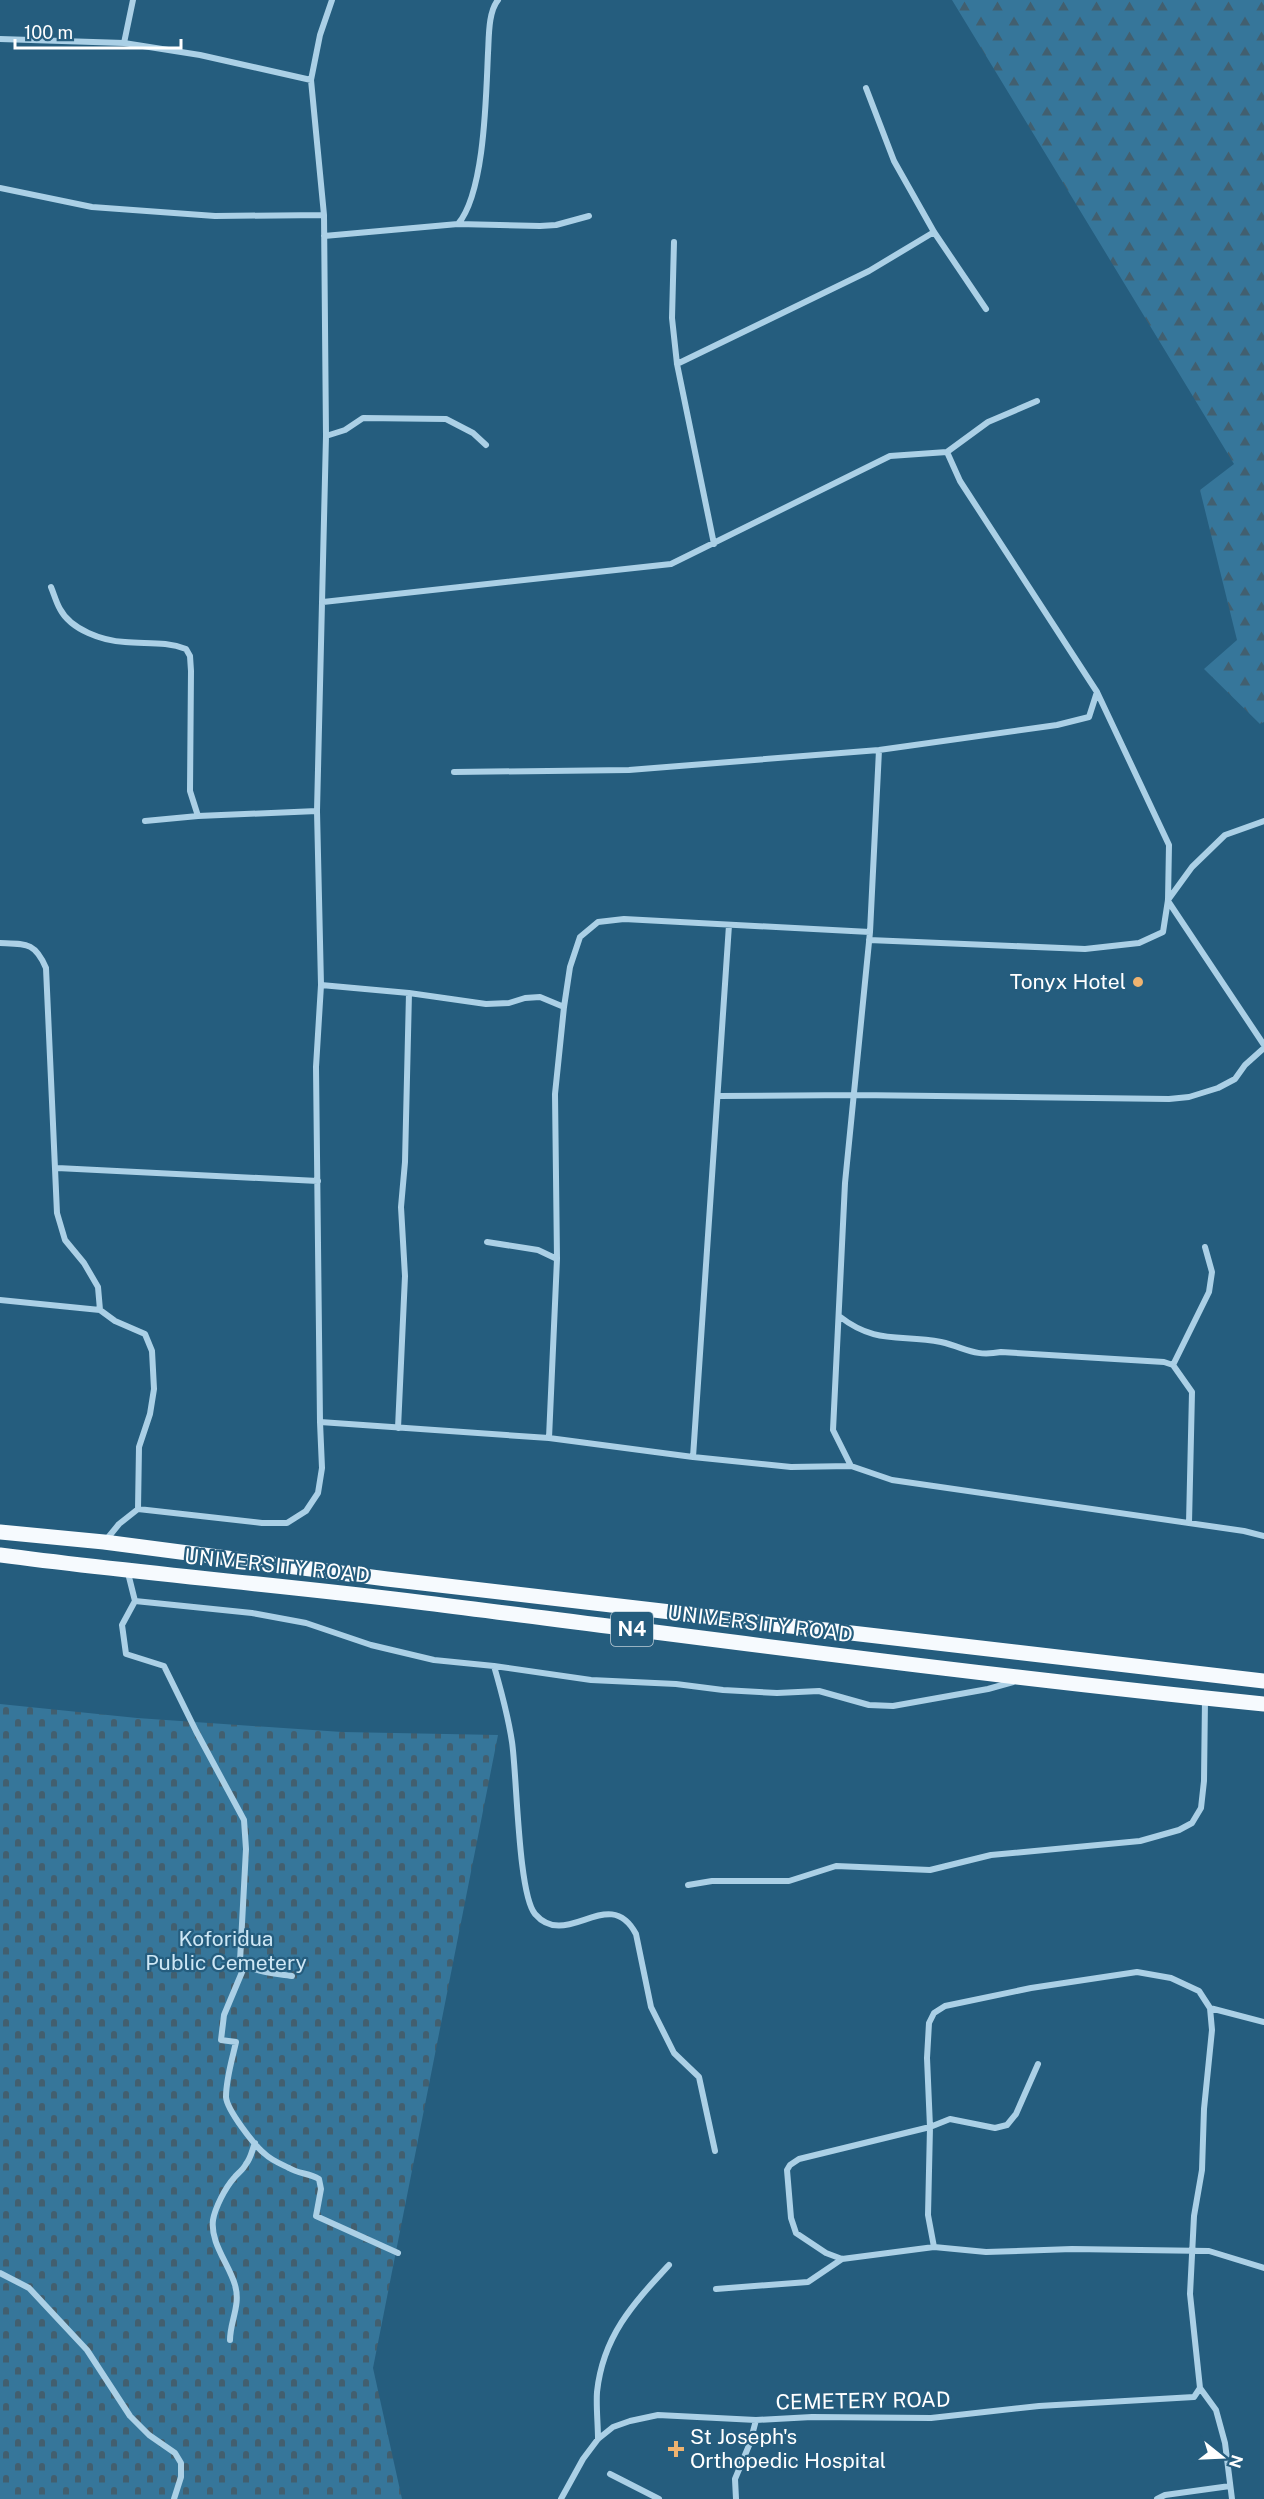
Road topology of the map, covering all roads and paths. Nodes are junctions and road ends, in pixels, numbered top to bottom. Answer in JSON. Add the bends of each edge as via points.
{"nodes":[{"id":1,"x":133,"y":0,"type":"edge"},
{"id":2,"x":332,"y":0,"type":"edge"},
{"id":3,"x":498,"y":0,"type":"edge"},
{"id":4,"x":0,"y":39,"type":"edge"},
{"id":5,"x":124,"y":43,"type":"junction"},
{"id":6,"x":311,"y":80,"type":"junction"},
{"id":7,"x":866,"y":88,"type":"dead end"},
{"id":8,"x":0,"y":188,"type":"edge"},
{"id":9,"x":324,"y":215,"type":"junction"},
{"id":10,"x":589,"y":216,"type":"dead end"},
{"id":11,"x":458,"y":224,"type":"junction"},
{"id":12,"x":934,"y":232,"type":"junction"},
{"id":13,"x":324,"y":236,"type":"junction"},
{"id":14,"x":674,"y":242,"type":"dead end"},
{"id":15,"x":986,"y":309,"type":"dead end"},
{"id":16,"x":677,"y":364,"type":"junction"},
{"id":17,"x":1037,"y":401,"type":"dead end"},
{"id":18,"x":326,"y":436,"type":"junction"},
{"id":19,"x":486,"y":445,"type":"dead end"},
{"id":20,"x":947,"y":452,"type":"junction"},
{"id":21,"x":714,"y":544,"type":"junction"},
{"id":22,"x":51,"y":587,"type":"dead end"},
{"id":23,"x":323,"y":602,"type":"junction"},
{"id":24,"x":1097,"y":692,"type":"junction"},
{"id":25,"x":879,"y":750,"type":"junction"},
{"id":26,"x":454,"y":772,"type":"dead end"},
{"id":27,"x":317,"y":811,"type":"junction"},
{"id":28,"x":198,"y":816,"type":"junction"},
{"id":29,"x":145,"y":821,"type":"dead end"},
{"id":30,"x":1264,"y":821,"type":"edge"},
{"id":31,"x":1168,"y":900,"type":"junction"},
{"id":32,"x":729,"y":925,"type":"junction"},
{"id":33,"x":870,"y":932,"type":"junction"},
{"id":34,"x":869,"y":940,"type":"junction"},
{"id":35,"x":0,"y":944,"type":"edge"},
{"id":36,"x":321,"y":985,"type":"junction"},
{"id":37,"x":409,"y":993,"type":"junction"},
{"id":38,"x":564,"y":1007,"type":"junction"},
{"id":39,"x":1264,"y":1047,"type":"edge"},
{"id":40,"x":855,"y":1095,"type":"junction"},
{"id":41,"x":719,"y":1096,"type":"junction"},
{"id":42,"x":57,"y":1168,"type":"junction"},
{"id":43,"x":318,"y":1181,"type":"junction"},
{"id":44,"x":488,"y":1242,"type":"dead end"},
{"id":45,"x":1205,"y":1247,"type":"dead end"},
{"id":46,"x":557,"y":1259,"type":"junction"},
{"id":47,"x":0,"y":1300,"type":"edge"},
{"id":48,"x":100,"y":1310,"type":"junction"},
{"id":49,"x":839,"y":1316,"type":"junction"},
{"id":50,"x":1173,"y":1365,"type":"junction"},
{"id":51,"x":320,"y":1422,"type":"junction"},
{"id":52,"x":398,"y":1428,"type":"junction"},
{"id":53,"x":549,"y":1438,"type":"junction"},
{"id":54,"x":693,"y":1457,"type":"junction"},
{"id":55,"x":851,"y":1466,"type":"junction"},
{"id":56,"x":138,"y":1509,"type":"junction"},
{"id":57,"x":1189,"y":1523,"type":"junction"},
{"id":58,"x":0,"y":1532,"type":"edge"},
{"id":59,"x":1264,"y":1536,"type":"edge"},
{"id":60,"x":104,"y":1542,"type":"junction"},
{"id":61,"x":0,"y":1555,"type":"edge"},
{"id":62,"x":128,"y":1572,"type":"junction"},
{"id":63,"x":135,"y":1600,"type":"junction"},
{"id":64,"x":494,"y":1666,"type":"junction"},
{"id":65,"x":1025,"y":1678,"type":"junction"},
{"id":66,"x":1264,"y":1682,"type":"edge"},
{"id":67,"x":1205,"y":1698,"type":"junction"},
{"id":68,"x":1264,"y":1704,"type":"edge"},
{"id":69,"x":688,"y":1885,"type":"dead end"},
{"id":70,"x":245,"y":1965,"type":"junction"},
{"id":71,"x":292,"y":1976,"type":"dead end"},
{"id":72,"x":1210,"y":2008,"type":"junction"},
{"id":73,"x":1264,"y":2022,"type":"edge"},
{"id":74,"x":1038,"y":2064,"type":"dead end"},
{"id":75,"x":930,"y":2127,"type":"junction"},
{"id":76,"x":255,"y":2143,"type":"junction"},
{"id":77,"x":715,"y":2151,"type":"dead end"},
{"id":78,"x":934,"y":2247,"type":"junction"},
{"id":79,"x":1193,"y":2250,"type":"junction"},
{"id":80,"x":398,"y":2253,"type":"dead end"},
{"id":81,"x":842,"y":2259,"type":"junction"},
{"id":82,"x":669,"y":2265,"type":"dead end"},
{"id":83,"x":1264,"y":2268,"type":"edge"},
{"id":84,"x":0,"y":2273,"type":"edge"},
{"id":85,"x":716,"y":2289,"type":"dead end"},
{"id":86,"x":230,"y":2340,"type":"dead end"},
{"id":87,"x":1200,"y":2388,"type":"junction"},
{"id":88,"x":756,"y":2420,"type":"junction"},
{"id":89,"x":598,"y":2439,"type":"junction"},
{"id":90,"x":610,"y":2474,"type":"dead end"},
{"id":91,"x":1230,"y":2486,"type":"junction"},
{"id":92,"x":174,"y":2499,"type":"edge"},
{"id":93,"x":561,"y":2499,"type":"edge"},
{"id":94,"x":659,"y":2499,"type":"edge"},
{"id":95,"x":736,"y":2499,"type":"edge"},
{"id":96,"x":1157,"y":2499,"type":"edge"},
{"id":97,"x":1232,"y":2499,"type":"edge"}],
"edges":[{"from":1,"to":5,"type":"street"},
{"from":2,"to":6,"type":"street"},
{"from":3,"to":11,"type":"street","via":[[490,29],[484,135],[473,191]]},
{"from":4,"to":5,"type":"street"},
{"from":5,"to":6,"type":"street"},
{"from":6,"to":9,"type":"street"},
{"from":7,"to":12,"type":"street","via":[[894,161]]},
{"from":8,"to":9,"type":"street","via":[[92,207],[215,216]]},
{"from":9,"to":13,"type":"street"},
{"from":10,"to":11,"type":"street","via":[[540,226]]},
{"from":11,"to":13,"type":"street"},
{"from":12,"to":15,"type":"street"},
{"from":12,"to":16,"type":"street","via":[[870,270]]},
{"from":13,"to":18,"type":"street"},
{"from":14,"to":16,"type":"street","via":[[672,318]]},
{"from":16,"to":21,"type":"street"},
{"from":17,"to":20,"type":"street","via":[[988,422]]},
{"from":18,"to":19,"type":"street","via":[[363,418],[446,418]]},
{"from":18,"to":23,"type":"street"},
{"from":20,"to":21,"type":"street","via":[[890,456]]},
{"from":20,"to":24,"type":"street","via":[[960,481]]},
{"from":21,"to":23,"type":"street","via":[[671,564]]},
{"from":22,"to":28,"type":"street","via":[[60,610],[72,623],[96,635],[186,649],[191,671],[190,791]]},
{"from":23,"to":27,"type":"street"},
{"from":24,"to":25,"type":"street","via":[[1089,717]]},
{"from":24,"to":31,"type":"street","via":[[1169,845]]},
{"from":25,"to":26,"type":"street","via":[[629,770]]},
{"from":25,"to":33,"type":"street"},
{"from":27,"to":28,"type":"street"},
{"from":27,"to":36,"type":"street"},
{"from":28,"to":29,"type":"street"},
{"from":30,"to":31,"type":"street","via":[[1225,836],[1192,867]]},
{"from":31,"to":34,"type":"street","via":[[1163,932],[1139,943],[1085,949]]},
{"from":31,"to":39,"type":"street"},
{"from":32,"to":33,"type":"street"},
{"from":32,"to":38,"type":"street","via":[[624,919],[598,922],[580,937],[570,967]]},
{"from":32,"to":41,"type":"street"},
{"from":33,"to":34,"type":"street"},
{"from":34,"to":40,"type":"street"},
{"from":35,"to":42,"type":"street","via":[[29,945],[46,968]]},
{"from":36,"to":37,"type":"street"},
{"from":36,"to":43,"type":"street","via":[[316,1067]]},
{"from":37,"to":38,"type":"street","via":[[486,1004],[540,997]]},
{"from":37,"to":52,"type":"street","via":[[401,1207],[405,1276]]},
{"from":38,"to":46,"type":"street","via":[[555,1094]]},
{"from":39,"to":40,"type":"street","via":[[1235,1079],[1218,1088],[1169,1100]]},
{"from":40,"to":41,"type":"street"},
{"from":40,"to":49,"type":"street","via":[[845,1183]]},
{"from":41,"to":54,"type":"street"},
{"from":42,"to":43,"type":"street"},
{"from":42,"to":48,"type":"street","via":[[57,1213],[65,1240],[98,1287]]},
{"from":43,"to":51,"type":"street"},
{"from":44,"to":46,"type":"street","via":[[537,1250]]},
{"from":45,"to":50,"type":"street","via":[[1212,1272],[1209,1292]]},
{"from":46,"to":53,"type":"street"},
{"from":47,"to":48,"type":"street"},
{"from":48,"to":56,"type":"street","via":[[145,1334],[152,1352],[154,1389],[139,1447]]},
{"from":49,"to":50,"type":"street","via":[[859,1330],[879,1337],[941,1342],[983,1355],[1001,1352]]},
{"from":49,"to":55,"type":"street","via":[[832,1430]]},
{"from":50,"to":57,"type":"street","via":[[1192,1392]]},
{"from":51,"to":52,"type":"street"},
{"from":51,"to":56,"type":"street","via":[[322,1468],[318,1493],[306,1510],[288,1522]]},
{"from":52,"to":53,"type":"street"},
{"from":53,"to":54,"type":"street"},
{"from":54,"to":55,"type":"street","via":[[791,1467]]},
{"from":55,"to":57,"type":"street","via":[[892,1480]]},
{"from":56,"to":60,"type":"street"},
{"from":57,"to":59,"type":"street"},
{"from":58,"to":60,"type":"highway","name":"UNIVERSITY ROAD","number":"N4"},
{"from":60,"to":66,"type":"highway","name":"UNIVERSITY ROAD","number":"N4","via":[[410,1582]]},
{"from":61,"to":62,"type":"highway","name":"UNIVERSITY ROAD","number":"N4"},
{"from":62,"to":63,"type":"street"},
{"from":62,"to":65,"type":"highway","name":"UNIVERSITY ROAD","number":"N4","via":[[392,1599]]},
{"from":63,"to":64,"type":"street","via":[[252,1613],[306,1623],[370,1645],[434,1660]]},
{"from":63,"to":70,"type":"street","via":[[122,1625],[126,1654],[164,1666],[244,1820],[240,1961]]},
{"from":64,"to":65,"type":"street","via":[[591,1680],[777,1693],[819,1691],[869,1705],[893,1706],[988,1689]]},
{"from":64,"to":77,"type":"street","via":[[512,1742],[521,1848],[531,1909],[536,1916],[560,1925],[570,1926],[602,1913],[618,1916],[632,1927],[651,2007],[674,2053],[699,2077]]},
{"from":65,"to":67,"type":"highway","name":"UNIVERSITY ROAD","number":"N4"},
{"from":67,"to":68,"type":"highway","name":"UNIVERSITY ROAD","number":"N4"},
{"from":67,"to":69,"type":"street","via":[[1201,1809],[1192,1823],[1179,1830],[1140,1841],[991,1855],[930,1870],[836,1866],[789,1881],[712,1881]]},
{"from":70,"to":71,"type":"street"},
{"from":70,"to":76,"type":"street","via":[[224,2015],[221,2040],[236,2042],[226,2100]]},
{"from":72,"to":73,"type":"street"},
{"from":72,"to":75,"type":"street","via":[[1199,1991],[1171,1978],[1137,1972],[945,2006],[928,2023]]},
{"from":72,"to":79,"type":"street","via":[[1212,2030]]},
{"from":74,"to":75,"type":"street","via":[[1016,2114],[1007,2125],[996,2128],[950,2119]]},
{"from":75,"to":78,"type":"street","via":[[928,2215]]},
{"from":75,"to":81,"type":"street","via":[[798,2159],[790,2165],[787,2170],[791,2218],[796,2234]]},
{"from":76,"to":80,"type":"street","via":[[272,2159],[319,2179],[316,2216]]},
{"from":76,"to":86,"type":"street","via":[[213,2218],[217,2246],[236,2287]]},
{"from":78,"to":79,"type":"street","via":[[986,2252]]},
{"from":78,"to":81,"type":"street"},
{"from":79,"to":83,"type":"street","via":[[1226,2255]]},
{"from":79,"to":87,"type":"street","via":[[1190,2294]]},
{"from":81,"to":85,"type":"street","via":[[808,2282]]},
{"from":82,"to":89,"type":"street","via":[[636,2300],[613,2334],[602,2362],[597,2393]]},
{"from":84,"to":92,"type":"street","via":[[29,2288],[87,2350],[130,2416],[176,2453],[181,2477]]},
{"from":87,"to":88,"type":"street","name":"CEMETERY ROAD","via":[[1194,2397],[1039,2406],[931,2418]]},
{"from":87,"to":91,"type":"street","via":[[1216,2410]]},
{"from":88,"to":89,"type":"street","name":"CEMETERY ROAD","via":[[658,2415],[613,2427]]},
{"from":88,"to":95,"type":"street","via":[[735,2479]]},
{"from":89,"to":93,"type":"street","name":"CEMETERY ROAD"},
{"from":90,"to":94,"type":"street"},
{"from":91,"to":96,"type":"street"},
{"from":91,"to":97,"type":"street"}]}
